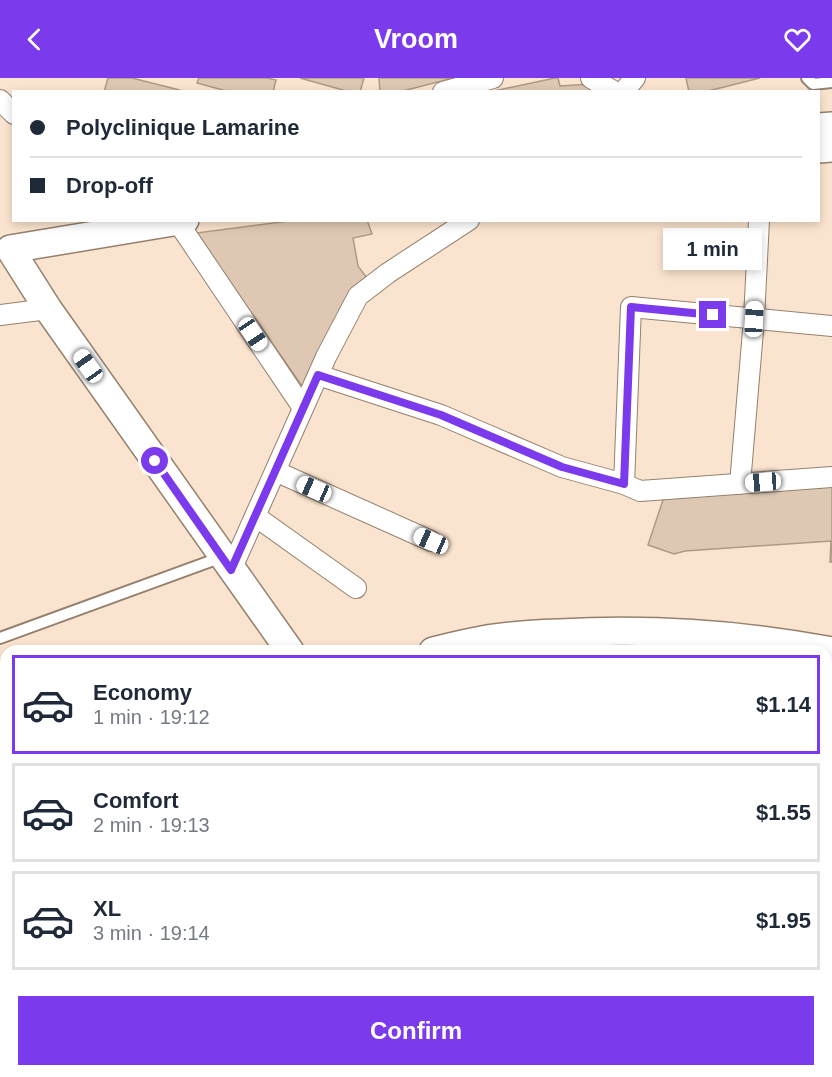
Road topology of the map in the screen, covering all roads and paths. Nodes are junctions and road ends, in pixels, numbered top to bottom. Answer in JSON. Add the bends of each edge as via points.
{"nodes":[{"id":1,"x":493,"y":78,"type":"edge"},
{"id":2,"x":591,"y":78,"type":"edge"},
{"id":3,"x":635,"y":78,"type":"edge"},
{"id":4,"x":807,"y":78,"type":"edge"},
{"id":5,"x":832,"y":82,"type":"edge"},
{"id":6,"x":450,"y":90,"type":"edge"},
{"id":7,"x":612,"y":90,"type":"edge"},
{"id":8,"x":625,"y":90,"type":"edge"},
{"id":9,"x":0,"y":100,"type":"edge"},
{"id":10,"x":12,"y":112,"type":"edge"},
{"id":11,"x":166,"y":222,"type":"edge"},
{"id":12,"x":182,"y":222,"type":"edge"},
{"id":13,"x":466,"y":222,"type":"edge"},
{"id":14,"x":759,"y":222,"type":"edge"},
{"id":15,"x":120,"y":225,"type":"edge"},
{"id":16,"x":5,"y":244,"type":"edge"},
{"id":17,"x":48,"y":309,"type":"junction"},
{"id":18,"x":0,"y":315,"type":"edge"},
{"id":19,"x":754,"y":319,"type":"junction"},
{"id":20,"x":832,"y":326,"type":"edge"},
{"id":21,"x":318,"y":375,"type":"junction"},
{"id":22,"x":303,"y":408,"type":"junction"},
{"id":23,"x":275,"y":471,"type":"junction"},
{"id":24,"x":832,"y":477,"type":"edge"},
{"id":25,"x":624,"y":484,"type":"junction"},
{"id":26,"x":740,"y":484,"type":"junction"},
{"id":27,"x":255,"y":516,"type":"junction"},
{"id":28,"x":431,"y":541,"type":"dead end"},
{"id":29,"x":227,"y":563,"type":"junction"},
{"id":30,"x":356,"y":588,"type":"dead end"},
{"id":31,"x":0,"y":638,"type":"edge"},
{"id":32,"x":286,"y":645,"type":"edge"},
{"id":33,"x":460,"y":645,"type":"edge"},
{"id":34,"x":798,"y":645,"type":"edge"}],
"edges":[{"from":1,"to":6,"type":"street"},
{"from":2,"to":7,"type":"street"},
{"from":3,"to":8,"type":"street"},
{"from":4,"to":5,"type":"lane","via":[[813,84]]},
{"from":9,"to":10,"type":"street"},
{"from":11,"to":15,"type":"main road"},
{"from":12,"to":22,"type":"street"},
{"from":13,"to":21,"type":"street","via":[[358,296]]},
{"from":14,"to":19,"type":"street"},
{"from":15,"to":16,"type":"main road"},
{"from":16,"to":17,"type":"main road"},
{"from":17,"to":18,"type":"street"},
{"from":17,"to":29,"type":"main road"},
{"from":19,"to":20,"type":"street"},
{"from":19,"to":25,"type":"street","via":[[631,307]]},
{"from":19,"to":26,"type":"street"},
{"from":21,"to":22,"type":"street"},
{"from":21,"to":25,"type":"street","via":[[441,415],[562,467]]},
{"from":22,"to":23,"type":"street"},
{"from":23,"to":27,"type":"street"},
{"from":23,"to":28,"type":"street"},
{"from":24,"to":26,"type":"street"},
{"from":25,"to":26,"type":"street","via":[[640,491]]},
{"from":27,"to":29,"type":"street"},
{"from":27,"to":30,"type":"street"},
{"from":29,"to":31,"type":"lane"},
{"from":29,"to":32,"type":"main road"},
{"from":33,"to":34,"type":"main road","via":[[537,634],[645,631]]}]}
